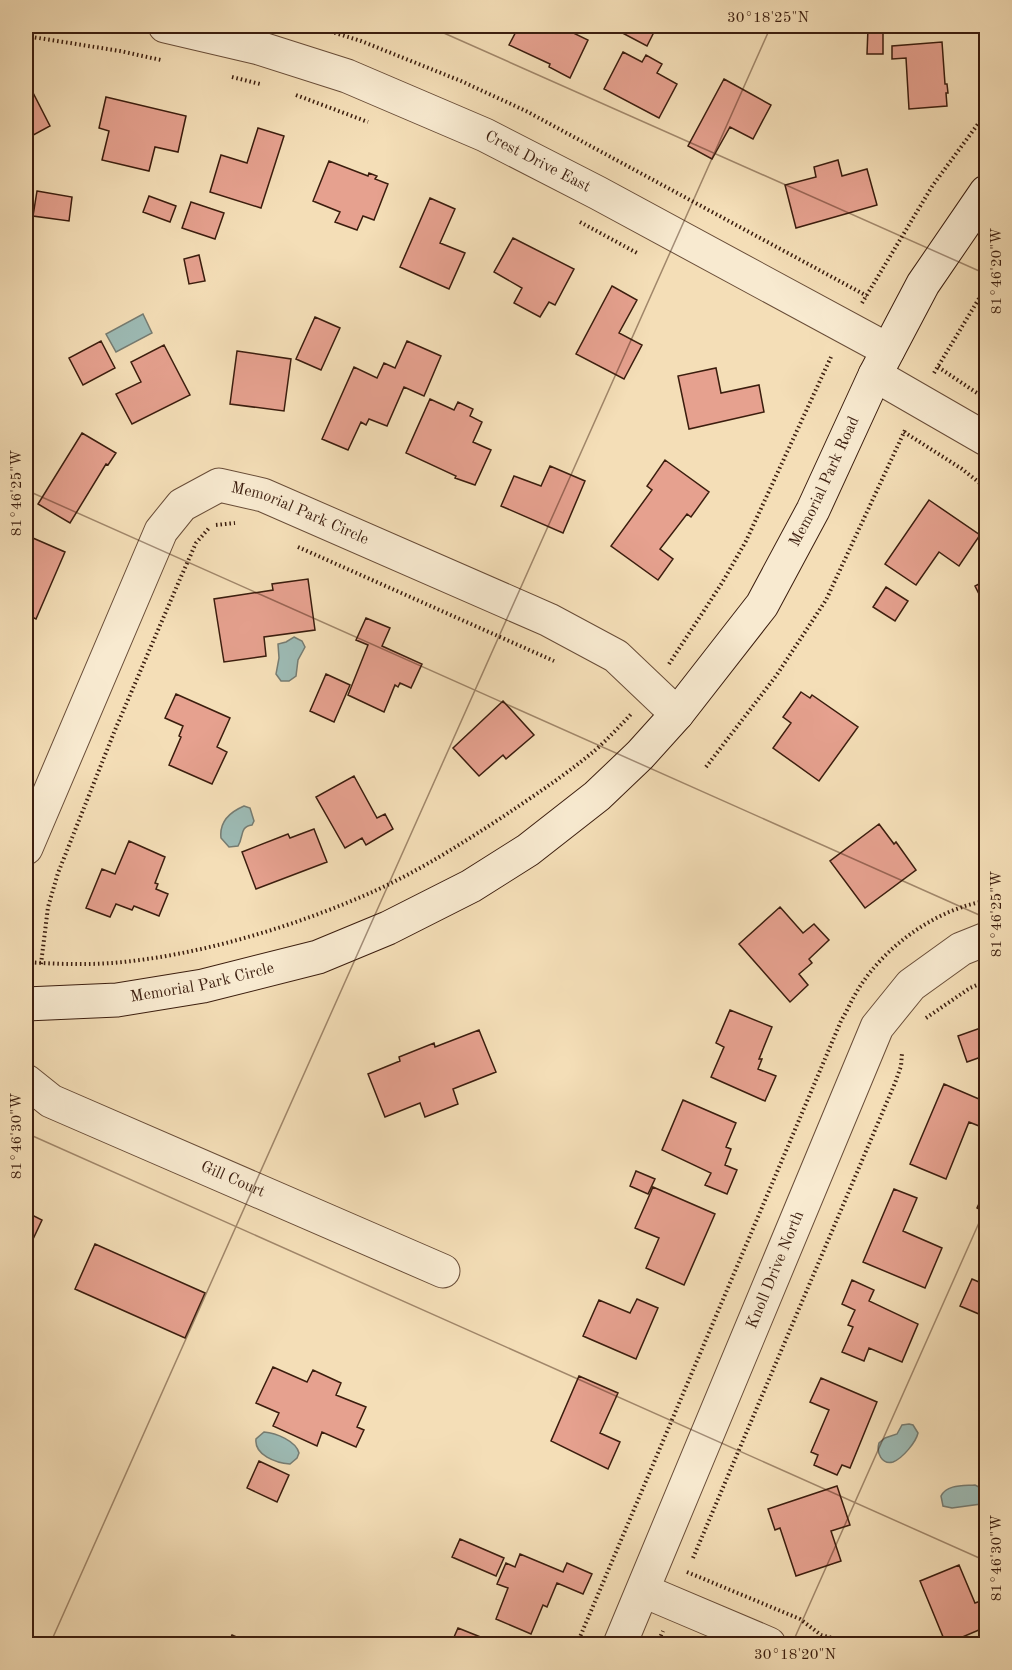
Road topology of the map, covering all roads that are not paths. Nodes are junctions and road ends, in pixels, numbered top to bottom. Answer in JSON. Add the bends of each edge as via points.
{"nodes":[{"id":1,"x":165,"y":26,"type":"edge"},
{"id":2,"x":987,"y":192,"type":"edge"},
{"id":3,"x":882,"y":363,"type":"junction"},
{"id":4,"x":987,"y":439,"type":"edge"},
{"id":5,"x":677,"y":714,"type":"junction"},
{"id":6,"x":640,"y":755,"type":"joint"},
{"id":7,"x":26,"y":848,"type":"edge"},
{"id":8,"x":987,"y":939,"type":"edge"},
{"id":9,"x":26,"y":1004,"type":"edge"},
{"id":10,"x":26,"y":1082,"type":"edge"},
{"id":11,"x":443,"y":1271,"type":"dead end"},
{"id":12,"x":644,"y":1591,"type":"junction"},
{"id":13,"x":620,"y":1644,"type":"edge"},
{"id":14,"x":769,"y":1644,"type":"edge"}],
"edges":[{"from":1,"to":3,"type":"street","name":"Crest Drive East","via":[[259,48],[347,76],[485,135],[847,327]]},
{"from":2,"to":3,"type":"street","name":"Memorial Park Road","via":[[923,284]]},
{"from":3,"to":4,"type":"street","name":"Crest Drive East","via":[[919,400]]},
{"from":3,"to":5,"type":"street","name":"Memorial Park Road","via":[[813,510],[762,605]]},
{"from":5,"to":6,"type":"street","name":"Memorial Park Road"},
{"from":5,"to":7,"type":"street","name":"Memorial Park Circle","via":[[616,656],[549,620],[263,495],[219,485],[182,505],[161,531]]},
{"from":6,"to":9,"type":"street","name":"Memorial Park Circle","via":[[597,796],[528,850],[471,886],[318,957],[202,986],[128,998]]},
{"from":8,"to":12,"type":"street","name":"Knoll Drive North","via":[[962,949],[911,985],[878,1027]]},
{"from":10,"to":11,"type":"street","name":"Gill Court","via":[[51,1101]]},
{"from":12,"to":13,"type":"street","name":"Knoll Drive North"},
{"from":12,"to":14,"type":"street"}]}
